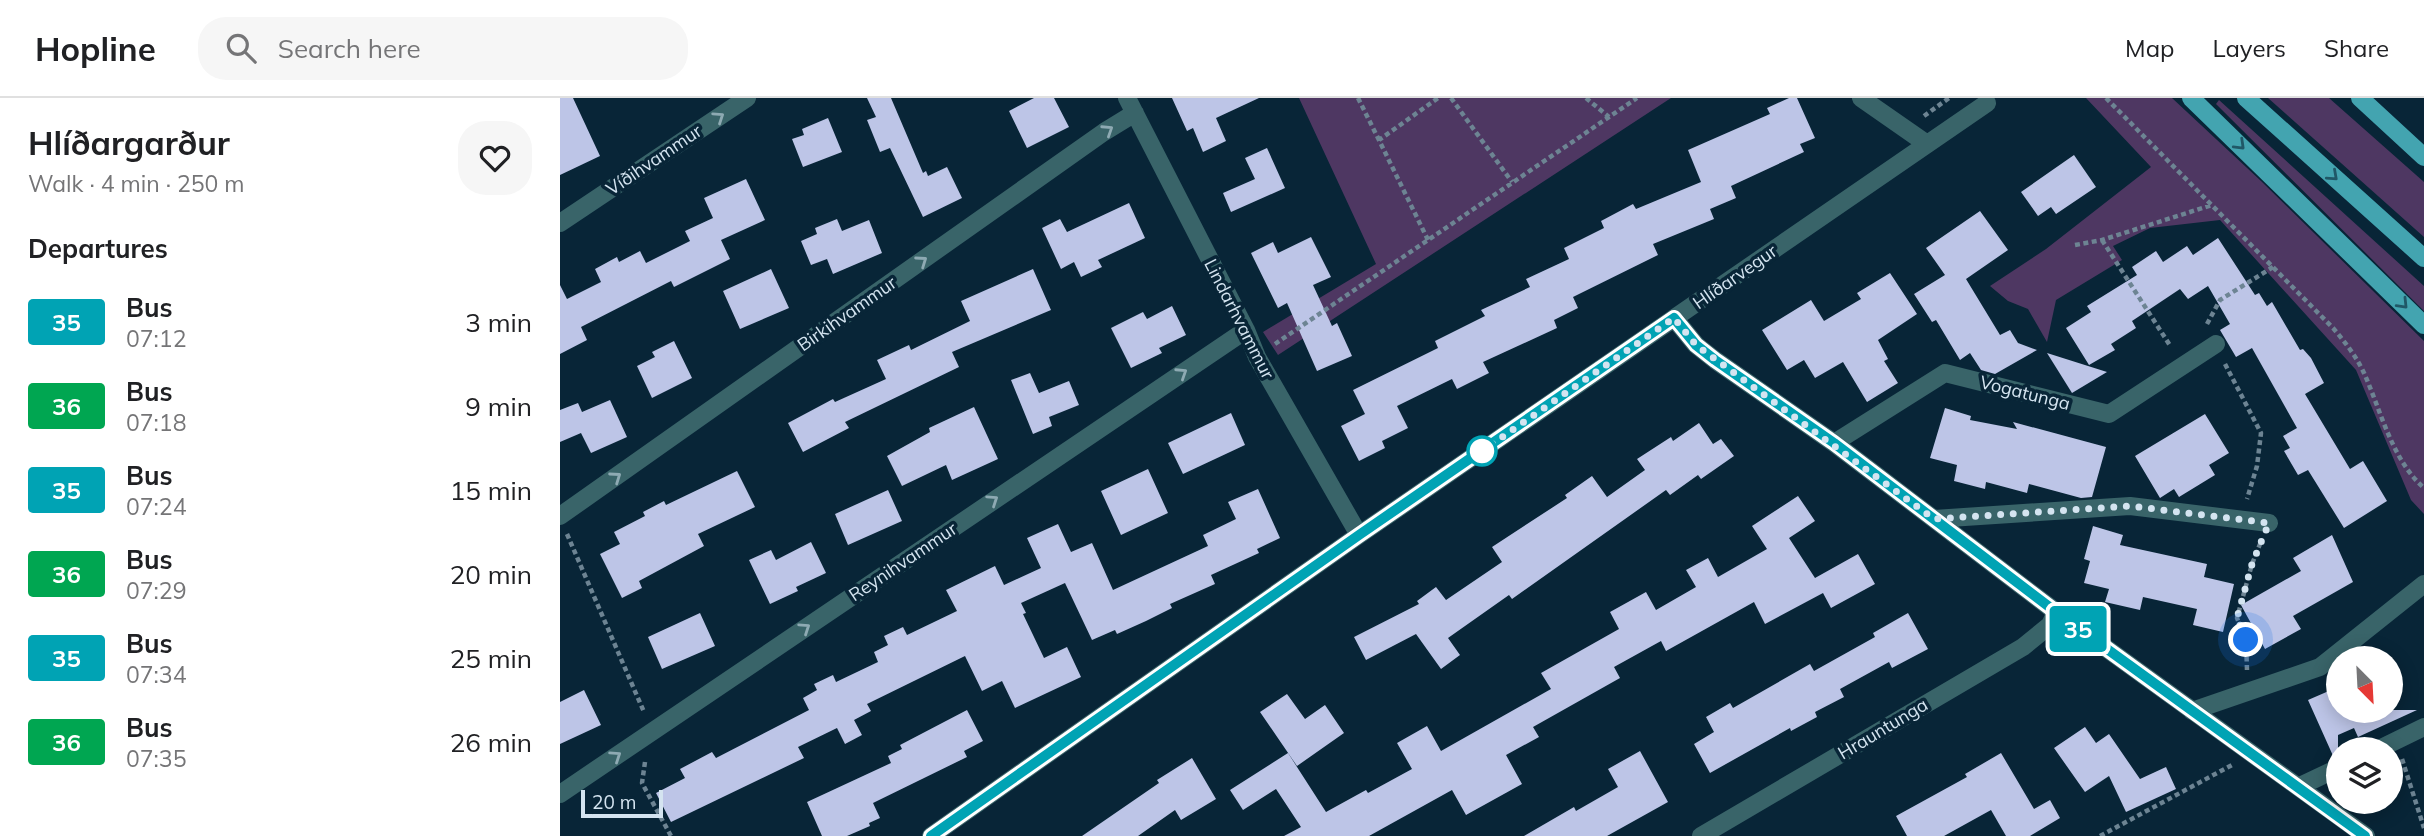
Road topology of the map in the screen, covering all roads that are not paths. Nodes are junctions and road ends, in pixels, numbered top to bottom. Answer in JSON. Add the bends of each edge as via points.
{"nodes":[{"id":1,"x":747,"y":98,"type":"edge"},
{"id":2,"x":1861,"y":98,"type":"edge"},
{"id":3,"x":2191,"y":98,"type":"edge"},
{"id":4,"x":2246,"y":98,"type":"edge"},
{"id":5,"x":2360,"y":98,"type":"edge"},
{"id":6,"x":1987,"y":103,"type":"dead end"},
{"id":7,"x":1131,"y":105,"type":"edge"},
{"id":8,"x":1927,"y":144,"type":"junction"},
{"id":9,"x":2424,"y":157,"type":"edge"},
{"id":10,"x":560,"y":223,"type":"edge"},
{"id":11,"x":2424,"y":258,"type":"edge"},
{"id":12,"x":1674,"y":318,"type":"junction"},
{"id":13,"x":2424,"y":325,"type":"edge"},
{"id":14,"x":1246,"y":330,"type":"junction"},
{"id":15,"x":2216,"y":344,"type":"road end"},
{"id":16,"x":1834,"y":443,"type":"junction"},
{"id":17,"x":1934,"y":519,"type":"junction"},
{"id":18,"x":562,"y":522,"type":"edge"},
{"id":19,"x":2269,"y":523,"type":"road end"},
{"id":20,"x":1359,"y":535,"type":"junction"},
{"id":21,"x":2424,"y":583,"type":"edge"},
{"id":22,"x":2056,"y":612,"type":"junction"},
{"id":23,"x":2192,"y":711,"type":"junction"},
{"id":24,"x":2424,"y":727,"type":"edge"},
{"id":25,"x":2403,"y":738,"type":"edge"},
{"id":26,"x":2326,"y":774,"type":"edge"},
{"id":27,"x":2298,"y":788,"type":"junction"},
{"id":28,"x":560,"y":794,"type":"edge"},
{"id":29,"x":931,"y":836,"type":"edge"},
{"id":30,"x":1701,"y":836,"type":"edge"},
{"id":31,"x":2365,"y":836,"type":"edge"}],
"edges":[{"from":10,"to":1,"type":"street","name":"Víðihvammur","one_way":true},
{"from":2,"to":8,"type":"street"},
{"from":3,"to":13,"type":"main road","one_way":true},
{"from":4,"to":11,"type":"main road","one_way":true},
{"from":5,"to":9,"type":"main road"},
{"from":6,"to":8,"type":"street","name":"Hlíðarvegur"},
{"from":7,"to":14,"type":"street","name":"Lindarhvammur"},
{"from":18,"to":7,"type":"street","name":"Birkihvammur","one_way":true,"via":[[1093,139]]},
{"from":8,"to":12,"type":"street","name":"Hlíðarvegur"},
{"from":12,"to":16,"type":"street","via":[[1696,345]]},
{"from":12,"to":20,"type":"street","name":"Hlíðarvegur"},
{"from":14,"to":20,"type":"street","name":"Lindarhvammur"},
{"from":28,"to":14,"type":"street","name":"Reynihvammur","one_way":true},
{"from":15,"to":16,"type":"street","name":"Vogatunga","via":[[2109,414],[1945,373]]},
{"from":16,"to":17,"type":"street"},
{"from":17,"to":19,"type":"street","via":[[2130,506]]},
{"from":17,"to":22,"type":"street"},
{"from":20,"to":29,"type":"street","name":"Hlíðarvegur"},
{"from":21,"to":23,"type":"street","via":[[2320,667]]},
{"from":22,"to":23,"type":"street"},
{"from":22,"to":30,"type":"street","name":"Hrauntunga","via":[[2050,625],[2023,647]]},
{"from":23,"to":27,"type":"street"},
{"from":24,"to":25,"type":"street"},
{"from":26,"to":27,"type":"street"},
{"from":27,"to":31,"type":"street"}]}
